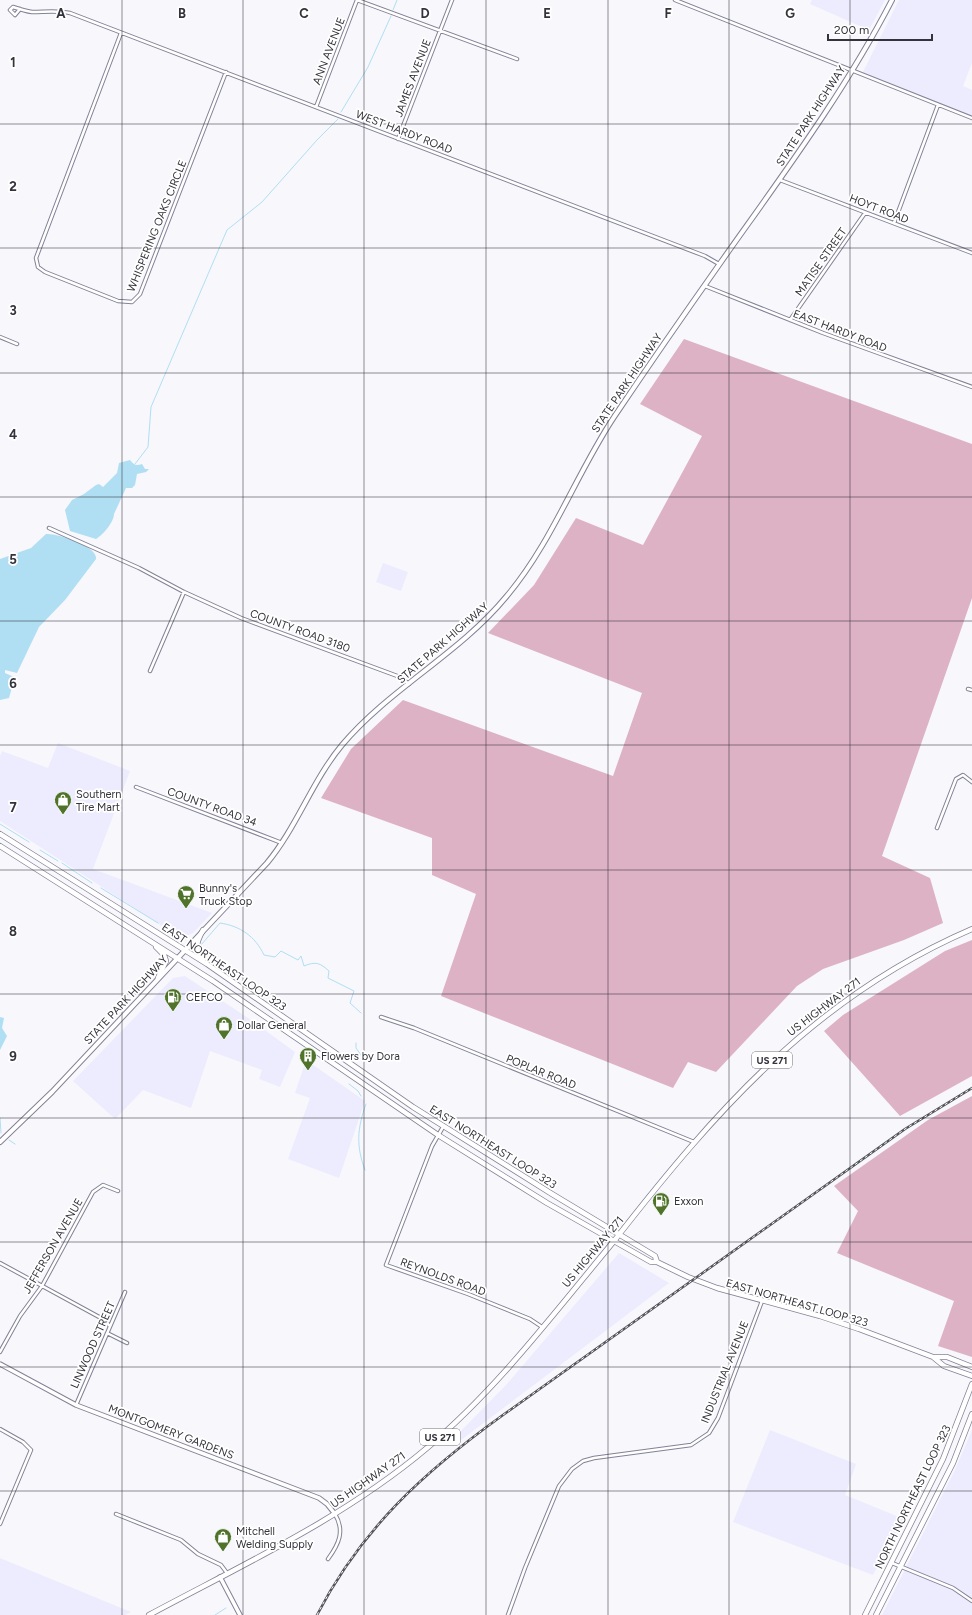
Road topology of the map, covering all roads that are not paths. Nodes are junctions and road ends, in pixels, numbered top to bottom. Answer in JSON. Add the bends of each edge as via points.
{"nodes":[{"id":1,"x":357,"y":0,"type":"edge"},
{"id":2,"x":452,"y":0,"type":"edge"},
{"id":3,"x":675,"y":0,"type":"edge"},
{"id":4,"x":892,"y":0,"type":"edge"},
{"id":5,"x":20,"y":9,"type":"dead end"},
{"id":6,"x":440,"y":32,"type":"junction"},
{"id":7,"x":121,"y":33,"type":"junction"},
{"id":8,"x":516,"y":59,"type":"dead end"},
{"id":9,"x":851,"y":71,"type":"junction"},
{"id":10,"x":226,"y":72,"type":"junction"},
{"id":11,"x":938,"y":105,"type":"junction"},
{"id":12,"x":316,"y":107,"type":"junction"},
{"id":13,"x":972,"y":118,"type":"edge"},
{"id":14,"x":398,"y":139,"type":"junction"},
{"id":15,"x":780,"y":180,"type":"junction"},
{"id":16,"x":865,"y":213,"type":"junction"},
{"id":17,"x":894,"y":223,"type":"junction"},
{"id":18,"x":972,"y":253,"type":"edge"},
{"id":19,"x":719,"y":264,"type":"junction"},
{"id":20,"x":704,"y":286,"type":"junction"},
{"id":21,"x":790,"y":320,"type":"junction"},
{"id":22,"x":0,"y":338,"type":"edge"},
{"id":23,"x":18,"y":344,"type":"dead end"},
{"id":24,"x":972,"y":387,"type":"edge"},
{"id":25,"x":49,"y":528,"type":"dead end"},
{"id":26,"x":184,"y":592,"type":"junction"},
{"id":27,"x":150,"y":671,"type":"dead end"},
{"id":28,"x":410,"y":684,"type":"junction"},
{"id":29,"x":968,"y":689,"type":"dead end"},
{"id":30,"x":972,"y":690,"type":"edge"},
{"id":31,"x":972,"y":782,"type":"edge"},
{"id":32,"x":136,"y":787,"type":"dead end"},
{"id":33,"x":937,"y":828,"type":"dead end"},
{"id":34,"x":0,"y":834,"type":"edge"},
{"id":35,"x":282,"y":843,"type":"junction"},
{"id":36,"x":0,"y":846,"type":"edge"},
{"id":37,"x":32,"y":854,"type":"junction"},
{"id":38,"x":26,"y":862,"type":"junction"},
{"id":39,"x":118,"y":908,"type":"junction"},
{"id":40,"x":112,"y":917,"type":"junction"},
{"id":41,"x":972,"y":929,"type":"edge"},
{"id":42,"x":203,"y":930,"type":"junction"},
{"id":43,"x":149,"y":940,"type":"junction"},
{"id":44,"x":185,"y":950,"type":"junction"},
{"id":45,"x":177,"y":958,"type":"junction"},
{"id":46,"x":207,"y":964,"type":"junction"},
{"id":47,"x":158,"y":978,"type":"junction"},
{"id":48,"x":253,"y":995,"type":"junction"},
{"id":49,"x":246,"y":1004,"type":"junction"},
{"id":50,"x":381,"y":1017,"type":"dead end"},
{"id":51,"x":347,"y":1061,"type":"junction"},
{"id":52,"x":340,"y":1070,"type":"junction"},
{"id":53,"x":413,"y":1107,"type":"junction"},
{"id":54,"x":408,"y":1116,"type":"junction"},
{"id":55,"x":444,"y":1127,"type":"junction"},
{"id":56,"x":438,"y":1136,"type":"junction"},
{"id":57,"x":0,"y":1142,"type":"edge"},
{"id":58,"x":695,"y":1143,"type":"junction"},
{"id":59,"x":502,"y":1163,"type":"junction"},
{"id":60,"x":496,"y":1172,"type":"junction"},
{"id":61,"x":118,"y":1191,"type":"dead end"},
{"id":62,"x":552,"y":1194,"type":"junction"},
{"id":63,"x":547,"y":1203,"type":"junction"},
{"id":64,"x":618,"y":1235,"type":"junction"},
{"id":65,"x":614,"y":1241,"type":"junction"},
{"id":66,"x":657,"y":1262,"type":"junction"},
{"id":67,"x":0,"y":1263,"type":"edge"},
{"id":68,"x":42,"y":1286,"type":"junction"},
{"id":69,"x":125,"y":1292,"type":"dead end"},
{"id":70,"x":762,"y":1301,"type":"junction"},
{"id":71,"x":110,"y":1326,"type":"junction"},
{"id":72,"x":542,"y":1327,"type":"junction"},
{"id":73,"x":107,"y":1333,"type":"junction"},
{"id":74,"x":127,"y":1343,"type":"dead end"},
{"id":75,"x":0,"y":1352,"type":"edge"},
{"id":76,"x":933,"y":1357,"type":"junction"},
{"id":77,"x":0,"y":1364,"type":"edge"},
{"id":78,"x":972,"y":1366,"type":"edge"},
{"id":79,"x":972,"y":1376,"type":"edge"},
{"id":80,"x":972,"y":1384,"type":"edge"},
{"id":81,"x":76,"y":1405,"type":"junction"},
{"id":82,"x":972,"y":1414,"type":"edge"},
{"id":83,"x":0,"y":1429,"type":"edge"},
{"id":84,"x":944,"y":1459,"type":"junction"},
{"id":85,"x":953,"y":1463,"type":"junction"},
{"id":86,"x":116,"y":1514,"type":"dead end"},
{"id":87,"x":335,"y":1514,"type":"junction"},
{"id":88,"x":0,"y":1524,"type":"edge"},
{"id":89,"x":328,"y":1559,"type":"dead end"},
{"id":90,"x":891,"y":1563,"type":"junction"},
{"id":91,"x":901,"y":1567,"type":"junction"},
{"id":92,"x":227,"y":1573,"type":"junction"},
{"id":93,"x":220,"y":1577,"type":"junction"},
{"id":94,"x":874,"y":1596,"type":"junction"},
{"id":95,"x":884,"y":1601,"type":"junction"},
{"id":96,"x":972,"y":1601,"type":"edge"},
{"id":97,"x":148,"y":1615,"type":"edge"},
{"id":98,"x":240,"y":1615,"type":"edge"},
{"id":99,"x":508,"y":1615,"type":"edge"},
{"id":100,"x":865,"y":1615,"type":"edge"},
{"id":101,"x":876,"y":1615,"type":"edge"}],
"edges":[{"from":1,"to":6,"type":"street"},
{"from":1,"to":12,"type":"street","name":"ANN AVENUE"},
{"from":2,"to":6,"type":"street","name":"JAMES AVENUE"},
{"from":3,"to":9,"type":"street"},
{"from":4,"to":9,"type":"main road","name":"STATE PARK HIGHWAY"},
{"from":5,"to":7,"type":"street","name":"WEST HARDY ROAD","via":[[34,12],[65,12]]},
{"from":6,"to":8,"type":"street"},
{"from":6,"to":14,"type":"street","name":"JAMES AVENUE"},
{"from":7,"to":10,"type":"street","name":"WEST HARDY ROAD"},
{"from":7,"to":10,"type":"street","name":"WHISPERING OAKS CIRCLE","via":[[36,258],[38,267],[45,272],[118,301],[132,302],[140,294]]},
{"from":9,"to":11,"type":"street"},
{"from":9,"to":15,"type":"main road","name":"STATE PARK HIGHWAY"},
{"from":10,"to":12,"type":"street","name":"WEST HARDY ROAD"},
{"from":11,"to":13,"type":"street"},
{"from":11,"to":17,"type":"street"},
{"from":12,"to":14,"type":"street","name":"WEST HARDY ROAD"},
{"from":14,"to":19,"type":"street","name":"WEST HARDY ROAD","via":[[705,256]]},
{"from":15,"to":16,"type":"street","name":"HOYT ROAD"},
{"from":15,"to":19,"type":"main road","name":"STATE PARK HIGHWAY"},
{"from":16,"to":17,"type":"street","name":"HOYT ROAD"},
{"from":16,"to":21,"type":"street","name":"MATISE STREET"},
{"from":17,"to":18,"type":"street","name":"HOYT ROAD"},
{"from":19,"to":20,"type":"main road","name":"STATE PARK HIGHWAY"},
{"from":20,"to":21,"type":"street","name":"EAST HARDY ROAD"},
{"from":20,"to":28,"type":"main road","name":"STATE PARK HIGHWAY","via":[[604,433],[549,537],[527,571],[483,623]]},
{"from":21,"to":24,"type":"street","name":"EAST HARDY ROAD"},
{"from":22,"to":23,"type":"street"},
{"from":25,"to":26,"type":"street","name":"COUNTY ROAD 3180","via":[[139,568]]},
{"from":26,"to":27,"type":"street"},
{"from":26,"to":28,"type":"street","name":"COUNTY ROAD 3180","via":[[241,618],[400,677]]},
{"from":28,"to":35,"type":"main road","name":"STATE PARK HIGHWAY","via":[[340,747]]},
{"from":29,"to":30,"type":"street"},
{"from":31,"to":33,"type":"street","via":[[966,776],[960,776],[954,782]]},
{"from":32,"to":35,"type":"street","name":"COUNTY ROAD 34"},
{"from":34,"to":37,"type":"main road","name":"EAST NORTHEAST LOOP 323"},
{"from":35,"to":42,"type":"main road","name":"STATE PARK HIGHWAY","via":[[264,866]]},
{"from":36,"to":38,"type":"main road","name":"EAST NORTHEAST LOOP 323"},
{"from":37,"to":38,"type":"main road"},
{"from":37,"to":39,"type":"main road","name":"EAST NORTHEAST LOOP 323"},
{"from":38,"to":40,"type":"main road","name":"EAST NORTHEAST LOOP 323"},
{"from":39,"to":40,"type":"main road"},
{"from":39,"to":44,"type":"main road","name":"EAST NORTHEAST LOOP 323"},
{"from":40,"to":43,"type":"main road","name":"EAST NORTHEAST LOOP 323"},
{"from":41,"to":58,"type":"main road","name":"US HIGHWAY 271","number":"US 271","via":[[896,968],[827,1014],[764,1067],[722,1110]]},
{"from":42,"to":44,"type":"main road","name":"STATE PARK HIGHWAY"},
{"from":42,"to":46,"type":"main road","via":[[196,948]]},
{"from":43,"to":45,"type":"main road","name":"EAST NORTHEAST LOOP 323"},
{"from":43,"to":47,"type":"main road","via":[[166,959]]},
{"from":44,"to":45,"type":"main road","name":"STATE PARK HIGHWAY"},
{"from":44,"to":46,"type":"main road","name":"EAST NORTHEAST LOOP 323"},
{"from":45,"to":47,"type":"main road","name":"STATE PARK HIGHWAY"},
{"from":45,"to":49,"type":"main road","name":"EAST NORTHEAST LOOP 323"},
{"from":46,"to":48,"type":"main road","name":"EAST NORTHEAST LOOP 323"},
{"from":47,"to":57,"type":"main road","name":"STATE PARK HIGHWAY","via":[[52,1092]]},
{"from":48,"to":49,"type":"main road"},
{"from":48,"to":51,"type":"main road","name":"EAST NORTHEAST LOOP 323"},
{"from":49,"to":52,"type":"main road","name":"EAST NORTHEAST LOOP 323"},
{"from":50,"to":58,"type":"street","name":"POPLAR ROAD","via":[[414,1028]]},
{"from":51,"to":52,"type":"main road"},
{"from":51,"to":53,"type":"main road","name":"EAST NORTHEAST LOOP 323"},
{"from":52,"to":54,"type":"main road","name":"EAST NORTHEAST LOOP 323"},
{"from":53,"to":54,"type":"main road"},
{"from":53,"to":55,"type":"main road","name":"EAST NORTHEAST LOOP 323"},
{"from":54,"to":56,"type":"main road","name":"EAST NORTHEAST LOOP 323"},
{"from":55,"to":56,"type":"street","name":"REYNOLDS ROAD"},
{"from":55,"to":59,"type":"main road","name":"EAST NORTHEAST LOOP 323"},
{"from":56,"to":60,"type":"main road","name":"EAST NORTHEAST LOOP 323"},
{"from":56,"to":72,"type":"street","name":"REYNOLDS ROAD","via":[[386,1264],[530,1319]]},
{"from":58,"to":64,"type":"main road","name":"US HIGHWAY 271","number":"US 271"},
{"from":59,"to":60,"type":"main road"},
{"from":59,"to":62,"type":"main road","name":"EAST NORTHEAST LOOP 323"},
{"from":60,"to":63,"type":"main road","name":"EAST NORTHEAST LOOP 323"},
{"from":61,"to":68,"type":"street","name":"JEFFERSON AVENUE","via":[[103,1185],[96,1189]]},
{"from":62,"to":63,"type":"main road"},
{"from":62,"to":64,"type":"main road","name":"EAST NORTHEAST LOOP 323"},
{"from":63,"to":65,"type":"main road","name":"EAST NORTHEAST LOOP 323"},
{"from":64,"to":65,"type":"main road","name":"US HIGHWAY 271","number":"US 271"},
{"from":64,"to":66,"type":"main road","name":"EAST NORTHEAST LOOP 323","via":[[655,1256]]},
{"from":65,"to":66,"type":"main road","name":"EAST NORTHEAST LOOP 323","via":[[651,1262]]},
{"from":65,"to":72,"type":"main road","name":"US HIGHWAY 271","number":"US 271"},
{"from":66,"to":70,"type":"main road","name":"EAST NORTHEAST LOOP 323","via":[[704,1284]]},
{"from":67,"to":68,"type":"street"},
{"from":68,"to":71,"type":"street","via":[[101,1318]]},
{"from":68,"to":75,"type":"street","name":"JEFFERSON AVENUE","via":[[20,1316]]},
{"from":69,"to":71,"type":"street","name":"LINWOOD STREET"},
{"from":70,"to":76,"type":"main road","name":"EAST NORTHEAST LOOP 323","via":[[834,1321]]},
{"from":70,"to":99,"type":"street","name":"INDUSTRIAL AVENUE","via":[[718,1418],[703,1438],[687,1446],[594,1458],[580,1463],[565,1477],[540,1530]]},
{"from":71,"to":73,"type":"street","name":"LINWOOD STREET"},
{"from":72,"to":87,"type":"main road","name":"US HIGHWAY 271","number":"US 271","via":[[486,1392],[440,1436],[377,1487]]},
{"from":73,"to":74,"type":"street"},
{"from":73,"to":81,"type":"street","name":"LINWOOD STREET"},
{"from":76,"to":78,"type":"main road","name":"EAST NORTHEAST LOOP 323","via":[[947,1357]]},
{"from":76,"to":79,"type":"main road","name":"EAST NORTHEAST LOOP 323","via":[[944,1366]]},
{"from":77,"to":81,"type":"street","name":"MONTGOMERY GARDENS"},
{"from":80,"to":84,"type":"main road","name":"NORTH NORTHEAST LOOP 323"},
{"from":81,"to":87,"type":"street","name":"MONTGOMERY GARDENS","via":[[319,1498]]},
{"from":82,"to":85,"type":"main road","name":"NORTH NORTHEAST LOOP 323"},
{"from":83,"to":88,"type":"street","via":[[24,1442],[31,1450]]},
{"from":84,"to":85,"type":"main road"},
{"from":84,"to":90,"type":"main road","name":"NORTH NORTHEAST LOOP 323"},
{"from":85,"to":91,"type":"main road","name":"NORTH NORTHEAST LOOP 323"},
{"from":86,"to":92,"type":"street","via":[[181,1540],[198,1554],[221,1566]]},
{"from":87,"to":89,"type":"street","via":[[340,1525],[340,1535],[338,1545]]},
{"from":87,"to":92,"type":"main road","name":"US HIGHWAY 271","number":"US 271"},
{"from":90,"to":91,"type":"street"},
{"from":90,"to":94,"type":"main road","name":"NORTH NORTHEAST LOOP 323"},
{"from":91,"to":95,"type":"main road","name":"NORTH NORTHEAST LOOP 323"},
{"from":91,"to":96,"type":"street","via":[[953,1588]]},
{"from":92,"to":93,"type":"main road","name":"US HIGHWAY 271","number":"US 271"},
{"from":93,"to":97,"type":"main road","number":"US 271"},
{"from":93,"to":98,"type":"street"},
{"from":94,"to":95,"type":"main road"},
{"from":94,"to":100,"type":"main road","name":"NORTH NORTHEAST LOOP 323"},
{"from":95,"to":101,"type":"main road","name":"NORTH NORTHEAST LOOP 323"}]}
